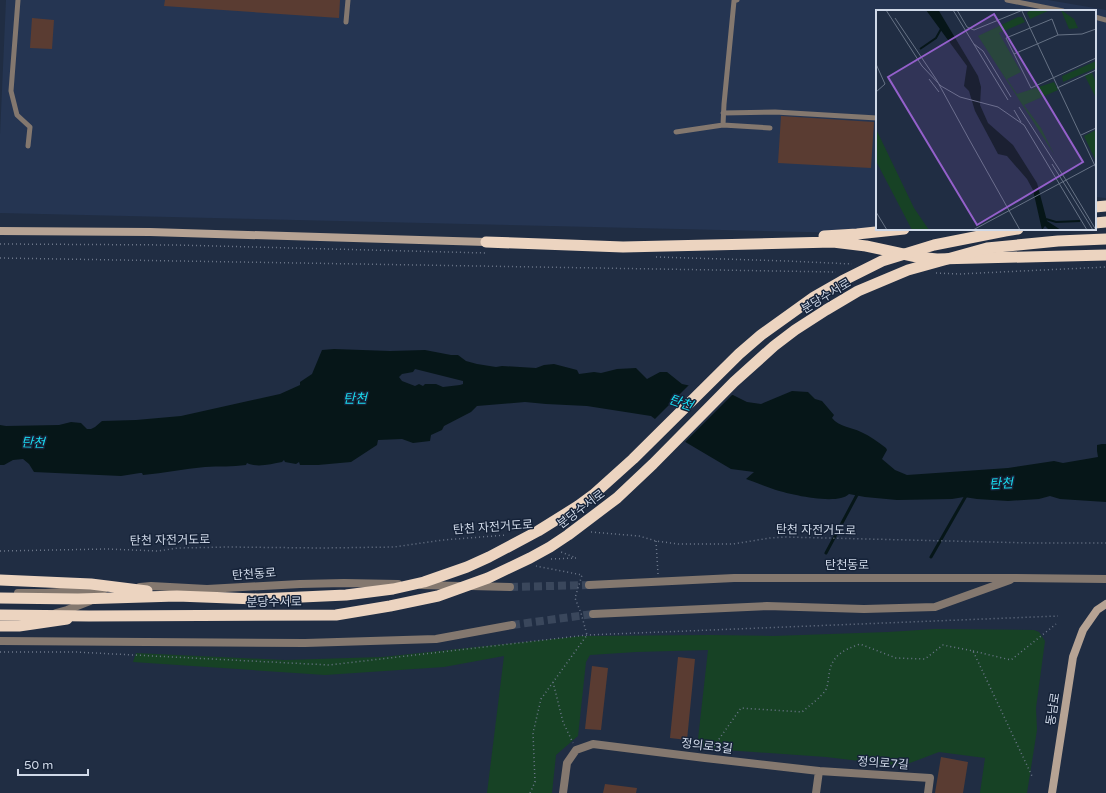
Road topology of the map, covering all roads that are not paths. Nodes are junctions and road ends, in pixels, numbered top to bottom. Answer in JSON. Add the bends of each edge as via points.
{"nodes":[{"id":1,"x":18,"y":0,"type":"edge"},
{"id":2,"x":348,"y":0,"type":"edge"},
{"id":3,"x":737,"y":0,"type":"edge"},
{"id":4,"x":1007,"y":0,"type":"edge"},
{"id":5,"x":1058,"y":10,"type":"edge"},
{"id":6,"x":1096,"y":17,"type":"edge"},
{"id":7,"x":1106,"y":20,"type":"edge"},
{"id":8,"x":346,"y":22,"type":"dead end"},
{"id":9,"x":723,"y":113,"type":"junction"},
{"id":10,"x":876,"y":118,"type":"edge"},
{"id":11,"x":722,"y":126,"type":"junction"},
{"id":12,"x":770,"y":128,"type":"dead end"},
{"id":13,"x":676,"y":132,"type":"dead end"},
{"id":14,"x":28,"y":146,"type":"dead end"},
{"id":15,"x":1106,"y":222,"type":"edge"},
{"id":16,"x":1096,"y":223,"type":"edge"},
{"id":17,"x":895,"y":230,"type":"edge"},
{"id":18,"x":1012,"y":230,"type":"edge"},
{"id":19,"x":0,"y":231,"type":"edge"},
{"id":20,"x":1106,"y":239,"type":"edge"},
{"id":21,"x":486,"y":242,"type":"junction"},
{"id":22,"x":1106,"y":255,"type":"edge"},
{"id":23,"x":1017,"y":578,"type":"junction"},
{"id":24,"x":1106,"y":579,"type":"edge"},
{"id":25,"x":0,"y":580,"type":"edge"},
{"id":26,"x":589,"y":585,"type":"tunnel mouth"},
{"id":27,"x":151,"y":586,"type":"junction"},
{"id":28,"x":510,"y":587,"type":"tunnel mouth"},
{"id":29,"x":0,"y":593,"type":"edge"},
{"id":30,"x":177,"y":596,"type":"junction"},
{"id":31,"x":0,"y":598,"type":"edge"},
{"id":32,"x":1106,"y":604,"type":"edge"},
{"id":33,"x":0,"y":614,"type":"edge"},
{"id":34,"x":593,"y":614,"type":"tunnel mouth"},
{"id":35,"x":89,"y":616,"type":"junction"},
{"id":36,"x":0,"y":620,"type":"edge"},
{"id":37,"x":512,"y":625,"type":"tunnel mouth"},
{"id":38,"x":0,"y":626,"type":"edge"},
{"id":39,"x":0,"y":641,"type":"edge"},
{"id":40,"x":819,"y":771,"type":"junction"},
{"id":41,"x":563,"y":793,"type":"edge"},
{"id":42,"x":816,"y":793,"type":"edge"},
{"id":43,"x":928,"y":793,"type":"edge"},
{"id":44,"x":1052,"y":793,"type":"edge"}],
"edges":[{"from":1,"to":14,"type":"lane","via":[[11,91],[17,115],[30,127]]},
{"from":2,"to":8,"type":"lane"},
{"from":3,"to":9,"type":"lane","via":[[734,1]]},
{"from":4,"to":5,"type":"lane"},
{"from":6,"to":7,"type":"lane"},
{"from":9,"to":10,"type":"lane","via":[[775,112]]},
{"from":9,"to":11,"type":"lane"},
{"from":11,"to":12,"type":"lane"},
{"from":11,"to":13,"type":"lane"},
{"from":15,"to":16,"type":"highway"},
{"from":17,"to":21,"type":"highway","via":[[815,236],[660,240],[503,239]]},
{"from":18,"to":30,"type":"highway","name":"분당수서로","bridge":true,"via":[[934,244],[882,261],[814,297],[739,354],[616,476],[593,495],[538,531],[482,560],[424,582],[346,595],[258,599]]},
{"from":19,"to":21,"type":"main road","via":[[150,232]]},
{"from":20,"to":35,"type":"highway","name":"분당수서로","bridge":true,"via":[[987,248],[908,270],[858,292],[826,310],[774,346],[734,382],[648,469],[594,516],[550,547],[488,578],[438,596],[336,615]]},
{"from":21,"to":22,"type":"highway","via":[[623,247],[833,242],[937,259]]},
{"from":23,"to":24,"type":"street","name":"탄천동로"},
{"from":23,"to":26,"type":"street","name":"탄천동로","via":[[734,578]]},
{"from":23,"to":34,"type":"street","via":[[935,607],[864,609],[767,606]]},
{"from":25,"to":30,"type":"highway","bridge":true,"via":[[91,584]]},
{"from":27,"to":28,"type":"street","name":"탄천동로","via":[[207,590],[344,583]]},
{"from":27,"to":29,"type":"street","name":"탄천동로","via":[[46,593]]},
{"from":27,"to":36,"type":"street","via":[[103,596],[67,610],[32,619]]},
{"from":30,"to":31,"type":"highway","name":"분당수서로","bridge":true},
{"from":32,"to":44,"type":"main road","name":"동남로","via":[[1097,610],[1083,630],[1073,657]]},
{"from":33,"to":35,"type":"highway","name":"분당수서로","bridge":true},
{"from":35,"to":38,"type":"highway","bridge":true,"via":[[19,626]]},
{"from":37,"to":39,"type":"street","via":[[436,639],[312,643]]},
{"from":40,"to":41,"type":"street","name":"정의로3길","via":[[593,744],[576,750],[567,764]]},
{"from":40,"to":42,"type":"street"},
{"from":40,"to":43,"type":"street","name":"정의로7길","via":[[930,778]]}]}
